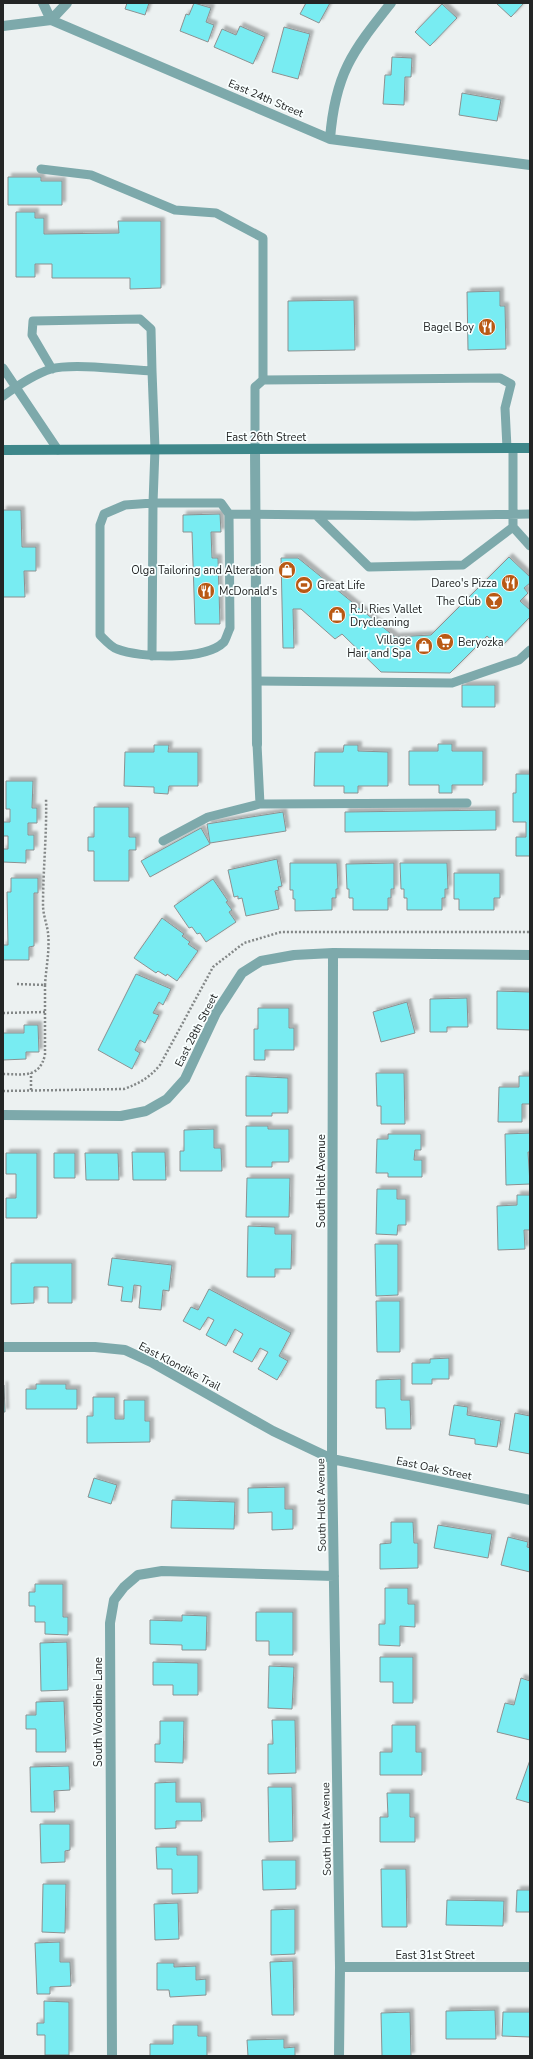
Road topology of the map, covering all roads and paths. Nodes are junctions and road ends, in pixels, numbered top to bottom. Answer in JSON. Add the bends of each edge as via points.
{"nodes":[{"id":1,"x":43,"y":3,"type":"edge"},
{"id":2,"x":67,"y":3,"type":"edge"},
{"id":3,"x":391,"y":3,"type":"edge"},
{"id":4,"x":51,"y":20,"type":"junction"},
{"id":5,"x":3,"y":26,"type":"edge"},
{"id":6,"x":330,"y":139,"type":"junction"},
{"id":7,"x":530,"y":165,"type":"edge"},
{"id":8,"x":41,"y":169,"type":"dead end"},
{"id":9,"x":3,"y":368,"type":"edge"},
{"id":10,"x":52,"y":369,"type":"junction"},
{"id":11,"x":152,"y":371,"type":"junction"},
{"id":12,"x":263,"y":380,"type":"junction"},
{"id":13,"x":15,"y":387,"type":"junction"},
{"id":14,"x":3,"y":396,"type":"edge"},
{"id":15,"x":510,"y":448,"type":"junction"},
{"id":16,"x":530,"y":448,"type":"edge"},
{"id":17,"x":155,"y":449,"type":"junction"},
{"id":18,"x":255,"y":449,"type":"junction"},
{"id":19,"x":3,"y":450,"type":"edge"},
{"id":20,"x":58,"y":450,"type":"junction"},
{"id":21,"x":153,"y":503,"type":"junction"},
{"id":22,"x":229,"y":514,"type":"junction"},
{"id":23,"x":530,"y":514,"type":"edge"},
{"id":24,"x":255,"y":515,"type":"junction"},
{"id":25,"x":316,"y":515,"type":"junction"},
{"id":26,"x":513,"y":515,"type":"junction"},
{"id":27,"x":514,"y":527,"type":"junction"},
{"id":28,"x":530,"y":546,"type":"edge"},
{"id":29,"x":530,"y":650,"type":"edge"},
{"id":30,"x":152,"y":656,"type":"junction"},
{"id":31,"x":257,"y":681,"type":"junction"},
{"id":32,"x":257,"y":744,"type":"joint"},
{"id":33,"x":46,"y":798,"type":"dead end"},
{"id":34,"x":467,"y":803,"type":"dead end"},
{"id":35,"x":260,"y":804,"type":"junction"},
{"id":36,"x":163,"y":841,"type":"dead end"},
{"id":37,"x":530,"y":932,"type":"edge"},
{"id":38,"x":333,"y":954,"type":"junction"},
{"id":39,"x":530,"y":955,"type":"edge"},
{"id":40,"x":17,"y":984,"type":"dead end"},
{"id":41,"x":45,"y":985,"type":"junction"},
{"id":42,"x":45,"y":1012,"type":"junction"},
{"id":43,"x":3,"y":1013,"type":"edge"},
{"id":44,"x":31,"y":1073,"type":"junction"},
{"id":45,"x":3,"y":1074,"type":"edge"},
{"id":46,"x":31,"y":1090,"type":"junction"},
{"id":47,"x":3,"y":1091,"type":"edge"},
{"id":48,"x":3,"y":1114,"type":"edge"},
{"id":49,"x":3,"y":1348,"type":"edge"},
{"id":50,"x":332,"y":1458,"type":"junction"},
{"id":51,"x":530,"y":1500,"type":"edge"},
{"id":52,"x":334,"y":1576,"type":"junction"},
{"id":53,"x":340,"y":1967,"type":"junction"},
{"id":54,"x":530,"y":1967,"type":"edge"},
{"id":55,"x":112,"y":2056,"type":"edge"},
{"id":56,"x":339,"y":2056,"type":"edge"}],
"edges":[{"from":1,"to":4,"type":"street"},
{"from":2,"to":4,"type":"street"},
{"from":3,"to":6,"type":"street","via":[[351,55],[339,84]]},
{"from":4,"to":5,"type":"street"},
{"from":4,"to":6,"type":"street","name":"East 24th Street"},
{"from":6,"to":7,"type":"street","name":"East 24th Street"},
{"from":8,"to":12,"type":"lane","via":[[91,175],[175,210],[216,213],[263,238]]},
{"from":9,"to":13,"type":"lane"},
{"from":10,"to":11,"type":"lane","via":[[70,367]]},
{"from":10,"to":11,"type":"lane","via":[[32,335],[33,321],[140,319],[151,329]]},
{"from":10,"to":13,"type":"lane"},
{"from":11,"to":17,"type":"lane"},
{"from":12,"to":15,"type":"lane","via":[[500,378],[511,384],[505,408]]},
{"from":12,"to":18,"type":"lane","via":[[255,386]]},
{"from":13,"to":14,"type":"lane"},
{"from":13,"to":20,"type":"lane"},
{"from":15,"to":16,"type":"main road","name":"East 26th Street"},
{"from":15,"to":18,"type":"main road","name":"East 26th Street"},
{"from":15,"to":26,"type":"lane"},
{"from":17,"to":18,"type":"main road","name":"East 26th Street"},
{"from":17,"to":20,"type":"main road","name":"East 26th Street"},
{"from":17,"to":21,"type":"lane"},
{"from":18,"to":24,"type":"street"},
{"from":19,"to":20,"type":"main road","name":"East 26th Street"},
{"from":21,"to":22,"type":"lane","via":[[221,503]]},
{"from":21,"to":30,"type":"lane"},
{"from":21,"to":30,"type":"lane","via":[[125,505],[104,514],[100,525],[100,635],[115,648],[139,656]]},
{"from":22,"to":24,"type":"lane"},
{"from":22,"to":30,"type":"lane","via":[[230,628],[224,642],[206,652],[182,656]]},
{"from":23,"to":26,"type":"lane"},
{"from":24,"to":25,"type":"lane"},
{"from":24,"to":31,"type":"street"},
{"from":25,"to":26,"type":"lane"},
{"from":25,"to":27,"type":"lane","via":[[368,566],[463,565]]},
{"from":26,"to":27,"type":"lane"},
{"from":27,"to":28,"type":"lane"},
{"from":29,"to":31,"type":"lane","via":[[519,660],[452,683]]},
{"from":31,"to":32,"type":"street"},
{"from":32,"to":35,"type":"lane"},
{"from":33,"to":41,"type":"path","via":[[43,908],[48,933]]},
{"from":34,"to":35,"type":"lane"},
{"from":35,"to":36,"type":"lane","via":[[208,817]]},
{"from":37,"to":46,"type":"path","via":[[281,932],[244,944],[213,967],[160,1065],[150,1077],[124,1089]]},
{"from":38,"to":39,"type":"street","name":"East 28th Street"},
{"from":38,"to":48,"type":"street","name":"East 28th Street","via":[[294,955],[261,961],[242,973],[216,1013],[185,1079],[167,1099],[146,1111],[120,1116]]},
{"from":38,"to":50,"type":"street","name":"South Holt Avenue"},
{"from":40,"to":41,"type":"path"},
{"from":41,"to":42,"type":"path"},
{"from":42,"to":43,"type":"path"},
{"from":42,"to":44,"type":"path","via":[[45,1055],[42,1066]]},
{"from":44,"to":45,"type":"path"},
{"from":44,"to":46,"type":"path"},
{"from":46,"to":47,"type":"path"},
{"from":49,"to":50,"type":"street","name":"East Klondike Trail","via":[[95,1347],[125,1350],[152,1362],[273,1431]]},
{"from":50,"to":51,"type":"street","name":"East Oak Street"},
{"from":50,"to":52,"type":"street","name":"South Holt Avenue"},
{"from":52,"to":53,"type":"street","name":"South Holt Avenue"},
{"from":52,"to":55,"type":"street","name":"South Woodbine Lane","via":[[162,1571],[138,1575],[114,1600],[110,1623]]},
{"from":53,"to":54,"type":"street","name":"East 31st Street"},
{"from":53,"to":56,"type":"street","name":"South Holt Avenue"}]}
